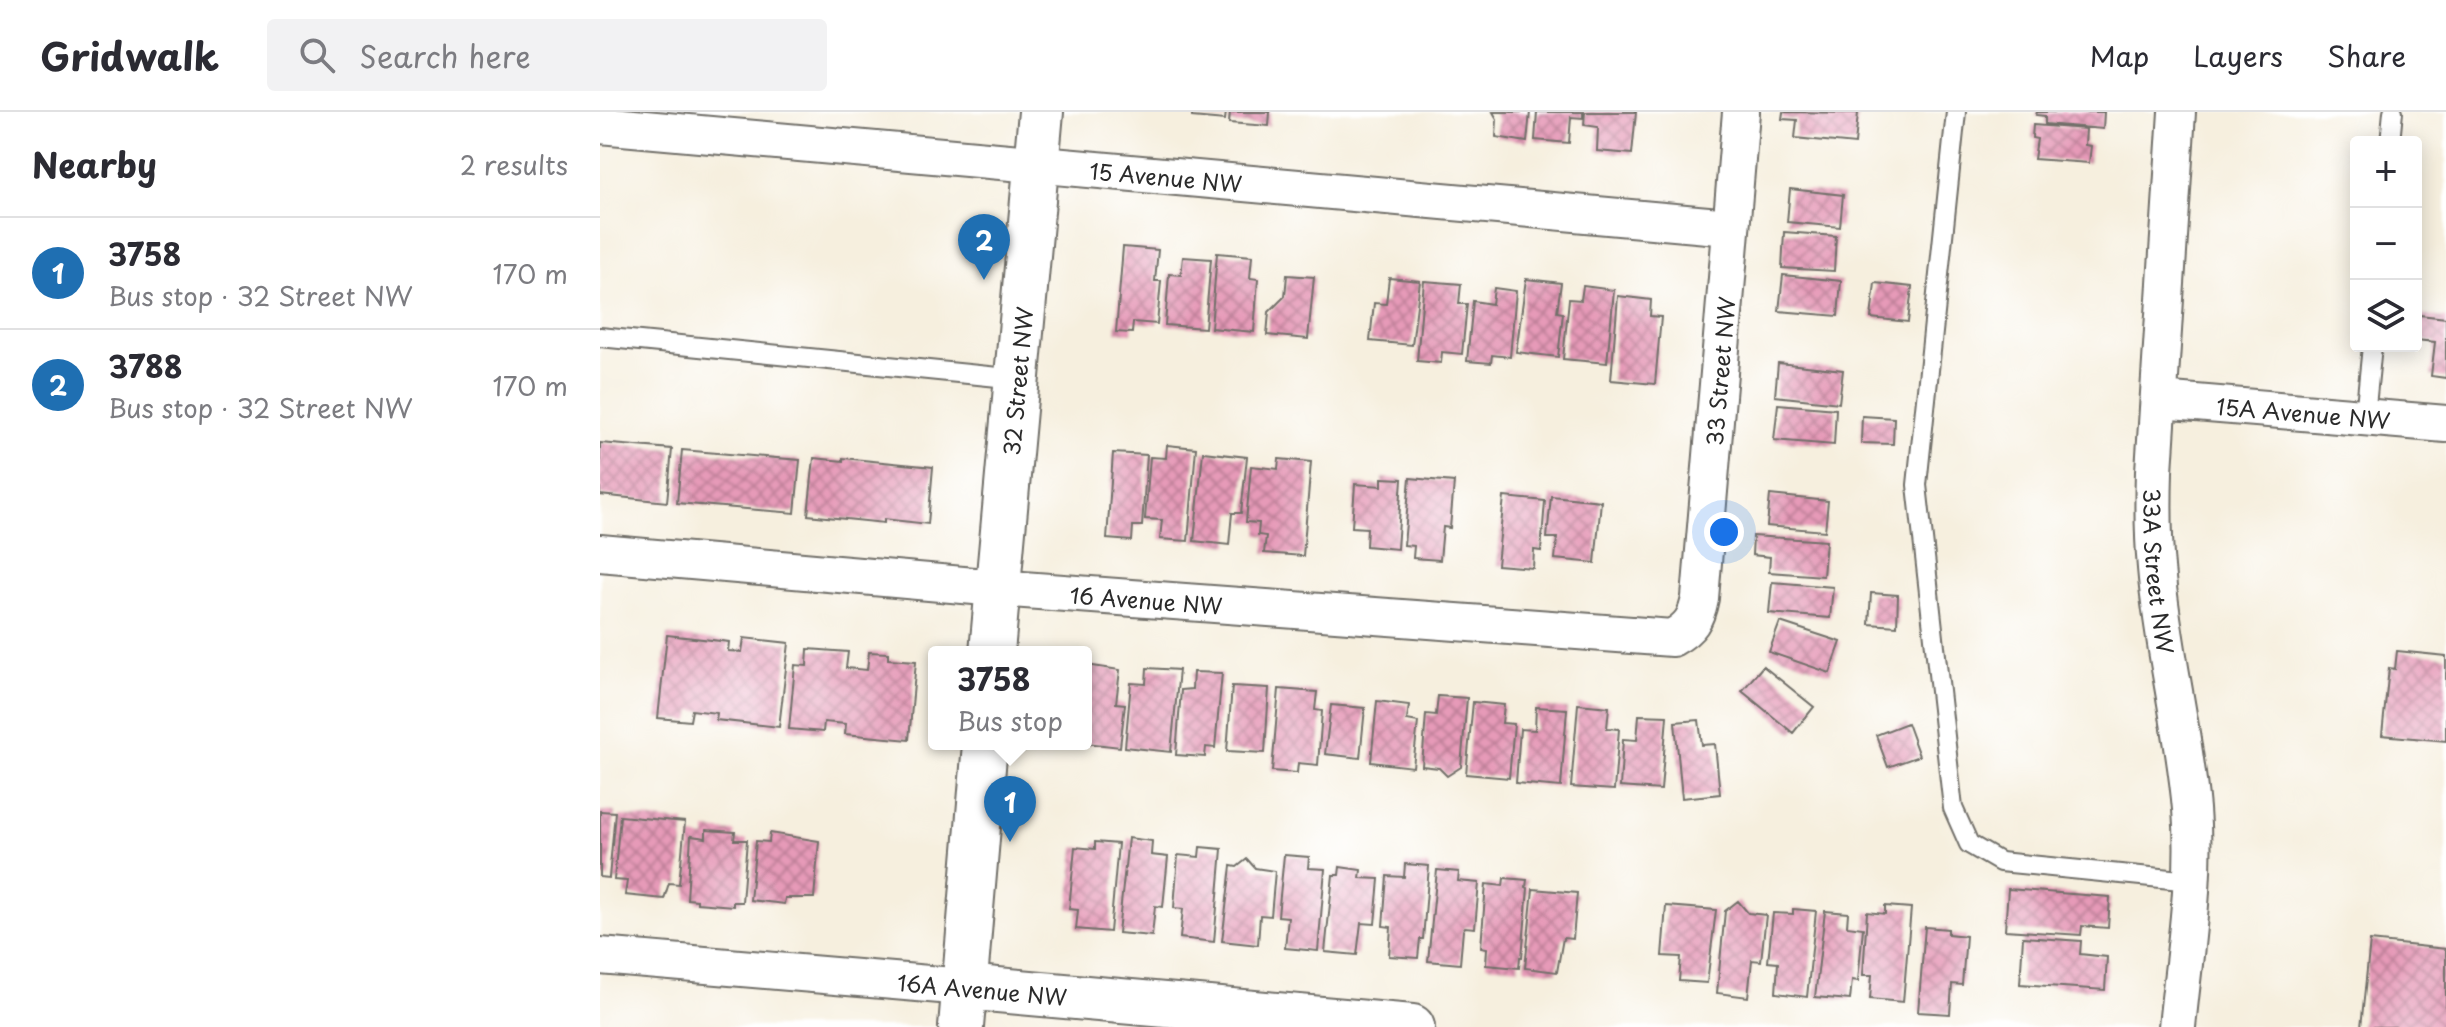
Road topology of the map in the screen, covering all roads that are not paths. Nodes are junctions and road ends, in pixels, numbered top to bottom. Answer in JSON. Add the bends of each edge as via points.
{"nodes":[{"id":1,"x":1041,"y":112,"type":"edge"},
{"id":2,"x":1741,"y":112,"type":"edge"},
{"id":3,"x":1956,"y":112,"type":"edge"},
{"id":4,"x":2177,"y":112,"type":"edge"},
{"id":5,"x":2393,"y":112,"type":"edge"},
{"id":6,"x":600,"y":125,"type":"edge"},
{"id":7,"x":2391,"y":136,"type":"edge"},
{"id":8,"x":1036,"y":166,"type":"junction"},
{"id":9,"x":1730,"y":227,"type":"junction"},
{"id":10,"x":600,"y":337,"type":"edge"},
{"id":11,"x":2371,"y":352,"type":"edge"},
{"id":12,"x":1018,"y":379,"type":"junction"},
{"id":13,"x":2160,"y":400,"type":"junction"},
{"id":14,"x":2365,"y":416,"type":"junction"},
{"id":15,"x":2446,"y":424,"type":"edge"},
{"id":16,"x":600,"y":553,"type":"edge"},
{"id":17,"x":997,"y":588,"type":"junction"},
{"id":18,"x":1689,"y":629,"type":"joint"},
{"id":19,"x":992,"y":646,"type":"edge"},
{"id":20,"x":984,"y":750,"type":"edge"},
{"id":21,"x":2191,"y":881,"type":"junction"},
{"id":22,"x":600,"y":956,"type":"edge"},
{"id":23,"x":963,"y":1007,"type":"edge"},
{"id":24,"x":1412,"y":1027,"type":"edge"},
{"id":25,"x":2177,"y":1027,"type":"edge"}],
"edges":[{"from":1,"to":8,"type":"street","name":"32 Street NW"},
{"from":2,"to":9,"type":"street","name":"33 Street NW"},
{"from":3,"to":21,"type":"lane","via":[[1917,485],[1953,808],[1969,844],[2000,862]]},
{"from":4,"to":13,"type":"street","name":"33A Street NW"},
{"from":5,"to":7,"type":"lane"},
{"from":6,"to":8,"type":"street","name":"15 Avenue NW"},
{"from":8,"to":9,"type":"street","name":"15 Avenue NW"},
{"from":8,"to":12,"type":"street","name":"32 Street NW"},
{"from":9,"to":18,"type":"street","name":"33 Street NW","via":[[1700,598]]},
{"from":10,"to":12,"type":"lane"},
{"from":11,"to":14,"type":"lane"},
{"from":12,"to":17,"type":"street","name":"32 Street NW"},
{"from":13,"to":14,"type":"street","name":"15A Avenue NW"},
{"from":13,"to":21,"type":"street","name":"33A Street NW","via":[[2154,471],[2156,568],[2187,763]]},
{"from":14,"to":15,"type":"street","name":"15A Avenue NW"},
{"from":16,"to":17,"type":"street","name":"16 Avenue NW"},
{"from":17,"to":18,"type":"street","name":"16 Avenue NW","via":[[1672,638]]},
{"from":17,"to":19,"type":"street","name":"32 Street NW"},
{"from":20,"to":23,"type":"street"},
{"from":21,"to":25,"type":"street","name":"33A Street NW"},
{"from":22,"to":23,"type":"street","name":"16A Avenue NW"},
{"from":23,"to":24,"type":"street","name":"16A Avenue NW"}]}
